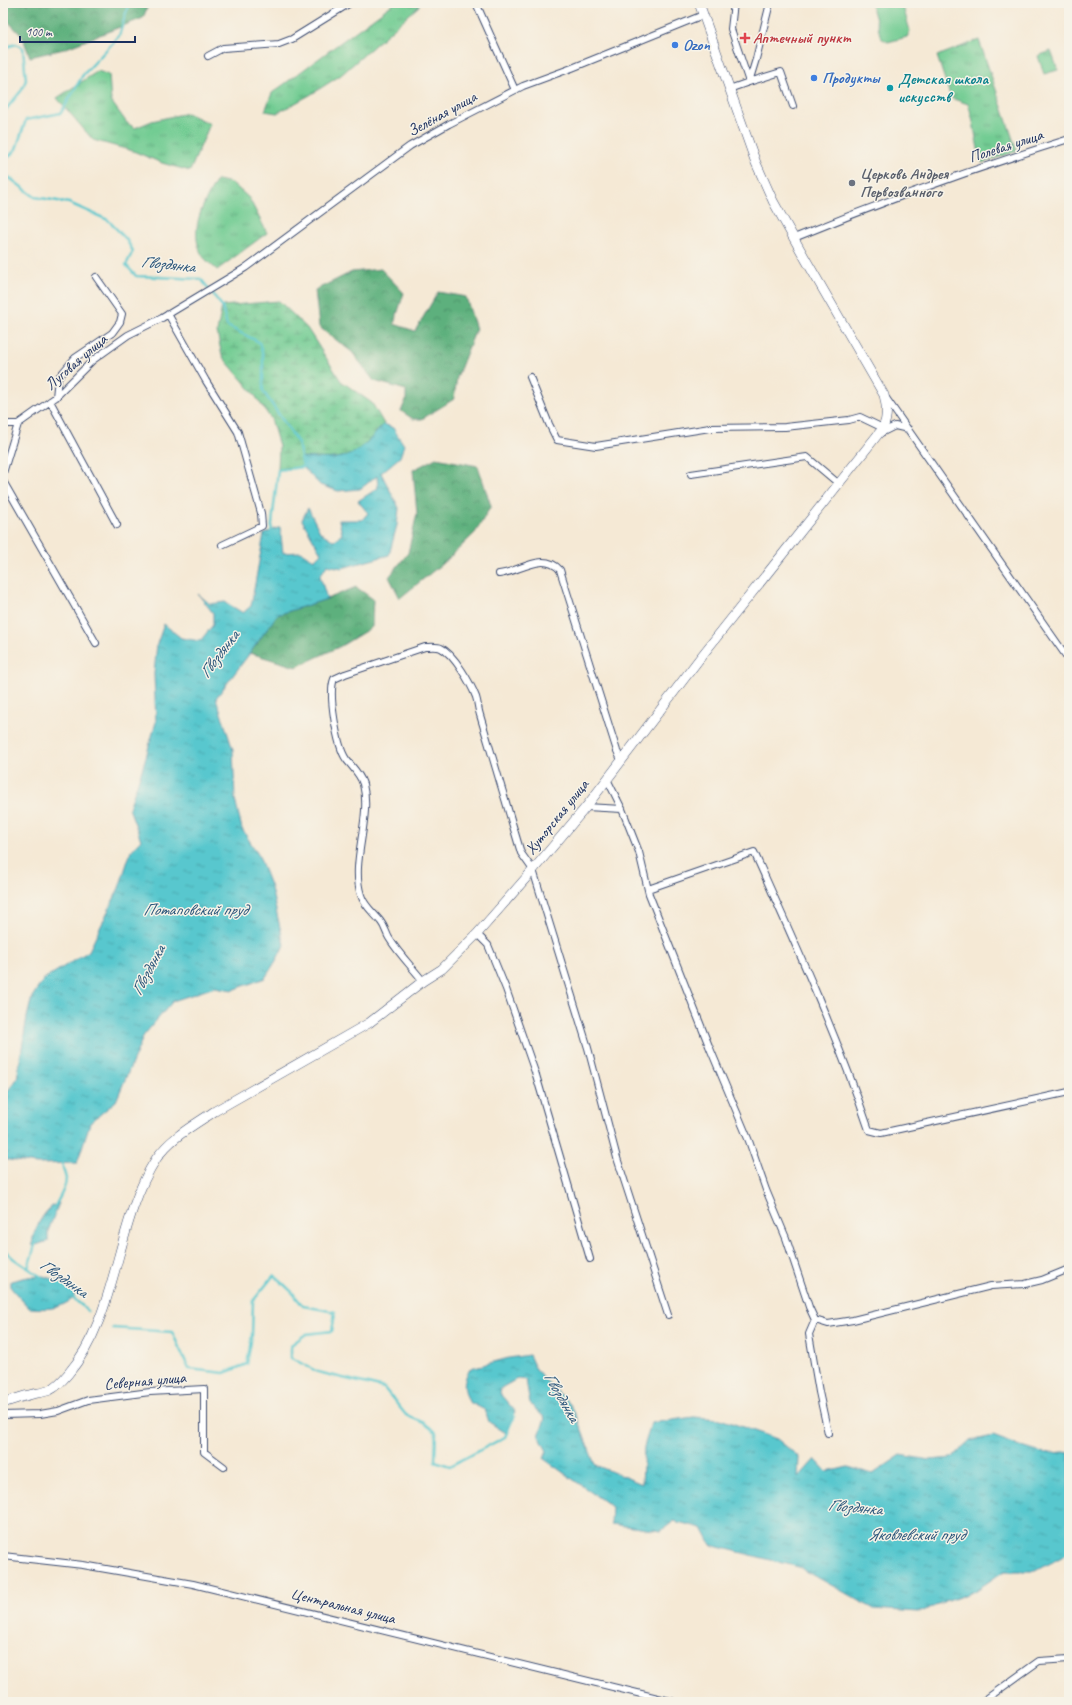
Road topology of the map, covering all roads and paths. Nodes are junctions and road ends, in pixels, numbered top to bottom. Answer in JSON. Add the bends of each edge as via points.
{"nodes":[{"id":1,"x":350,"y":3,"type":"edge"},
{"id":2,"x":476,"y":3,"type":"edge"},
{"id":3,"x":699,"y":3,"type":"edge"},
{"id":4,"x":734,"y":3,"type":"edge"},
{"id":5,"x":770,"y":3,"type":"edge"},
{"id":6,"x":703,"y":16,"type":"junction"},
{"id":7,"x":208,"y":56,"type":"dead end"},
{"id":8,"x":749,"y":82,"type":"junction"},
{"id":9,"x":729,"y":88,"type":"junction"},
{"id":10,"x":514,"y":90,"type":"junction"},
{"id":11,"x":794,"y":106,"type":"dead end"},
{"id":12,"x":1069,"y":139,"type":"edge"},
{"id":13,"x":794,"y":238,"type":"junction"},
{"id":14,"x":96,"y":277,"type":"dead end"},
{"id":15,"x":197,"y":297,"type":"joint"},
{"id":16,"x":168,"y":314,"type":"junction"},
{"id":17,"x":530,"y":378,"type":"dead end"},
{"id":18,"x":884,"y":395,"type":"junction"},
{"id":19,"x":53,"y":399,"type":"junction"},
{"id":20,"x":3,"y":424,"type":"edge"},
{"id":21,"x":18,"y":424,"type":"junction"},
{"id":22,"x":908,"y":429,"type":"junction"},
{"id":23,"x":881,"y":431,"type":"junction"},
{"id":24,"x":3,"y":473,"type":"edge"},
{"id":25,"x":691,"y":474,"type":"dead end"},
{"id":26,"x":3,"y":481,"type":"edge"},
{"id":27,"x":839,"y":484,"type":"junction"},
{"id":28,"x":117,"y":525,"type":"dead end"},
{"id":29,"x":222,"y":545,"type":"dead end"},
{"id":30,"x":499,"y":574,"type":"dead end"},
{"id":31,"x":96,"y":643,"type":"dead end"},
{"id":32,"x":1069,"y":660,"type":"edge"},
{"id":33,"x":621,"y":760,"type":"junction"},
{"id":34,"x":607,"y":779,"type":"junction"},
{"id":35,"x":586,"y":807,"type":"junction"},
{"id":36,"x":622,"y":809,"type":"junction"},
{"id":37,"x":533,"y":870,"type":"junction"},
{"id":38,"x":648,"y":889,"type":"junction"},
{"id":39,"x":477,"y":934,"type":"junction"},
{"id":40,"x":423,"y":981,"type":"junction"},
{"id":41,"x":1069,"y":1092,"type":"edge"},
{"id":42,"x":590,"y":1258,"type":"dead end"},
{"id":43,"x":1069,"y":1269,"type":"edge"},
{"id":44,"x":668,"y":1315,"type":"dead end"},
{"id":45,"x":815,"y":1320,"type":"junction"},
{"id":46,"x":3,"y":1403,"type":"edge"},
{"id":47,"x":3,"y":1415,"type":"edge"},
{"id":48,"x":828,"y":1433,"type":"dead end"},
{"id":49,"x":224,"y":1468,"type":"dead end"},
{"id":50,"x":3,"y":1556,"type":"edge"},
{"id":51,"x":1069,"y":1659,"type":"edge"},
{"id":52,"x":674,"y":1702,"type":"edge"},
{"id":53,"x":982,"y":1702,"type":"edge"}],
"edges":[{"from":1,"to":7,"type":"street","via":[[292,39],[279,44],[223,48]]},
{"from":2,"to":10,"type":"street"},
{"from":3,"to":6,"type":"main road"},
{"from":4,"to":8,"type":"street","via":[[731,29]]},
{"from":5,"to":8,"type":"street"},
{"from":6,"to":9,"type":"main road"},
{"from":6,"to":10,"type":"street","name":"Зелёная улица"},
{"from":8,"to":9,"type":"street"},
{"from":8,"to":11,"type":"street","via":[[782,72]]},
{"from":9,"to":13,"type":"main road","via":[[756,163]]},
{"from":10,"to":15,"type":"street","name":"Зелёная улица","via":[[410,146],[263,255]]},
{"from":12,"to":13,"type":"street","name":"Полевая улица","via":[[897,197]]},
{"from":13,"to":18,"type":"main road"},
{"from":14,"to":19,"type":"street","via":[[122,314],[120,322],[112,333],[75,358],[58,378]]},
{"from":15,"to":16,"type":"street","name":"Луговая улица"},
{"from":16,"to":19,"type":"street","name":"Луговая улица","via":[[128,335],[93,360]]},
{"from":16,"to":29,"type":"street","via":[[238,432],[261,513],[262,526]]},
{"from":17,"to":23,"type":"street","via":[[557,440],[596,446],[710,428],[785,427],[860,417]]},
{"from":18,"to":22,"type":"street"},
{"from":18,"to":23,"type":"main road","via":[[888,409]]},
{"from":19,"to":21,"type":"street","name":"Луговая улица"},
{"from":19,"to":28,"type":"street"},
{"from":20,"to":21,"type":"street"},
{"from":21,"to":24,"type":"street"},
{"from":22,"to":23,"type":"street","via":[[894,426]]},
{"from":22,"to":32,"type":"street"},
{"from":23,"to":27,"type":"main road","name":"Хуторская улица"},
{"from":25,"to":27,"type":"street","via":[[807,457]]},
{"from":26,"to":31,"type":"street"},
{"from":27,"to":33,"type":"main road","name":"Хуторская улица"},
{"from":30,"to":33,"type":"street","via":[[509,573],[534,562],[555,565],[560,570]]},
{"from":33,"to":34,"type":"main road","name":"Хуторская улица"},
{"from":34,"to":35,"type":"main road","name":"Хуторская улица"},
{"from":34,"to":36,"type":"street"},
{"from":35,"to":36,"type":"street"},
{"from":35,"to":37,"type":"main road","name":"Хуторская улица"},
{"from":36,"to":38,"type":"street","via":[[639,852]]},
{"from":37,"to":39,"type":"main road","name":"Хуторская улица"},
{"from":37,"to":40,"type":"street","via":[[521,853],[476,697],[447,652],[441,648],[425,647],[334,680],[331,696],[340,749],[363,783],[366,805],[359,866],[361,897]]},
{"from":37,"to":44,"type":"street","via":[[588,1048],[617,1158]]},
{"from":38,"to":41,"type":"street","via":[[754,852],[833,1033],[869,1130],[880,1133]]},
{"from":38,"to":45,"type":"street","via":[[749,1141]]},
{"from":39,"to":40,"type":"main road","name":"Хуторская улица","via":[[442,969]]},
{"from":39,"to":42,"type":"street","via":[[488,945],[509,997],[536,1076]]},
{"from":40,"to":46,"type":"main road","name":"Хуторская улица","via":[[369,1023],[215,1111],[167,1146],[157,1158],[142,1187],[96,1327],[84,1353],[63,1380],[50,1390]]},
{"from":43,"to":45,"type":"street","via":[[1036,1282],[991,1286],[853,1320],[828,1324]]},
{"from":45,"to":48,"type":"street","via":[[809,1334]]},
{"from":47,"to":49,"type":"street","name":"Северная улица","via":[[58,1411],[88,1400],[150,1392],[204,1389],[204,1452]]},
{"from":50,"to":52,"type":"street","name":"Центральная улица","via":[[84,1564],[194,1584]]},
{"from":51,"to":53,"type":"street","via":[[1039,1661]]}]}
